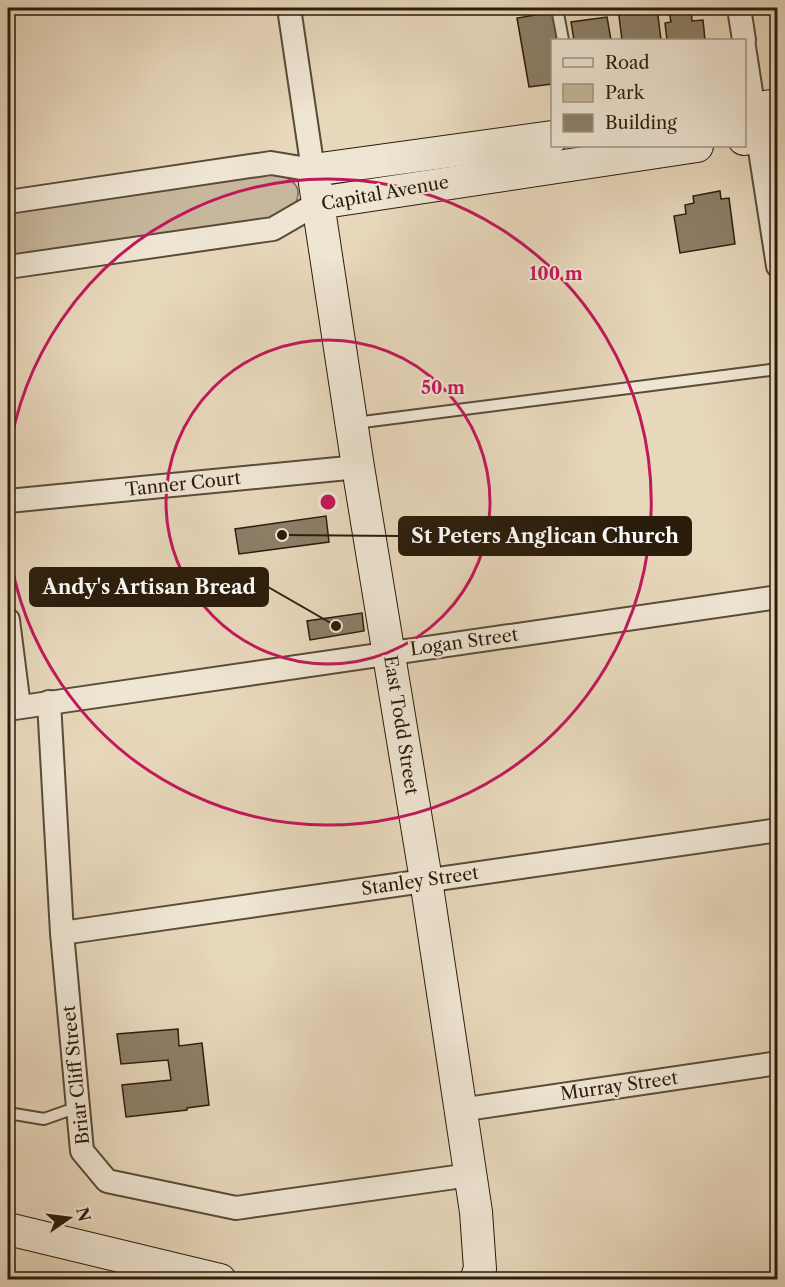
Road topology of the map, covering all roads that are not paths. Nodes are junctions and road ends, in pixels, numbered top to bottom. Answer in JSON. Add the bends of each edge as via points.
{"nodes":[{"id":1,"x":290,"y":8,"type":"edge"},
{"id":2,"x":557,"y":8,"type":"edge"},
{"id":3,"x":739,"y":8,"type":"edge"},
{"id":4,"x":563,"y":39,"type":"edge"},
{"id":5,"x":744,"y":39,"type":"edge"},
{"id":6,"x":746,"y":57,"type":"edge"},
{"id":7,"x":759,"y":122,"type":"edge"},
{"id":8,"x":551,"y":137,"type":"edge"},
{"id":9,"x":688,"y":147,"type":"edge"},
{"id":10,"x":313,"y":170,"type":"junction"},
{"id":11,"x":8,"y":202,"type":"edge"},
{"id":12,"x":318,"y":203,"type":"junction"},
{"id":13,"x":777,"y":266,"type":"edge"},
{"id":14,"x":8,"y":267,"type":"edge"},
{"id":15,"x":777,"y":369,"type":"edge"},
{"id":16,"x":352,"y":424,"type":"junction"},
{"id":17,"x":358,"y":467,"type":"junction"},
{"id":18,"x":8,"y":501,"type":"edge"},
{"id":19,"x":777,"y":597,"type":"edge"},
{"id":20,"x":8,"y":620,"type":"edge"},
{"id":21,"x":389,"y":653,"type":"junction"},
{"id":22,"x":49,"y":702,"type":"junction"},
{"id":23,"x":13,"y":708,"type":"edge"},
{"id":24,"x":777,"y":830,"type":"edge"},
{"id":25,"x":426,"y":880,"type":"junction"},
{"id":26,"x":62,"y":933,"type":"junction"},
{"id":27,"x":777,"y":1063,"type":"edge"},
{"id":28,"x":78,"y":1107,"type":"junction"},
{"id":29,"x":460,"y":1110,"type":"junction"},
{"id":30,"x":8,"y":1113,"type":"edge"},
{"id":31,"x":470,"y":1174,"type":"junction"},
{"id":32,"x":8,"y":1229,"type":"edge"},
{"id":33,"x":220,"y":1280,"type":"edge"},
{"id":34,"x":476,"y":1280,"type":"edge"}],
"edges":[{"from":1,"to":10,"type":"street"},
{"from":2,"to":4,"type":"lane"},
{"from":3,"to":5,"type":"street"},
{"from":6,"to":7,"type":"street"},
{"from":7,"to":13,"type":"street"},
{"from":8,"to":10,"type":"main road","name":"Capital Avenue"},
{"from":9,"to":12,"type":"main road","name":"Capital Avenue","via":[[586,157]]},
{"from":10,"to":11,"type":"street","name":"Capital Avenue","via":[[271,163]]},
{"from":10,"to":12,"type":"main road","name":"East Todd Street"},
{"from":12,"to":14,"type":"street","name":"Capital Avenue","via":[[273,229]]},
{"from":12,"to":16,"type":"main road","name":"East Todd Street"},
{"from":15,"to":16,"type":"lane"},
{"from":16,"to":17,"type":"main road","name":"East Todd Street"},
{"from":17,"to":18,"type":"street","name":"Tanner Court"},
{"from":17,"to":21,"type":"main road","name":"East Todd Street"},
{"from":19,"to":21,"type":"street","name":"Logan Street"},
{"from":20,"to":23,"type":"street"},
{"from":21,"to":22,"type":"street","name":"Logan Street"},
{"from":21,"to":25,"type":"main road","name":"East Todd Street"},
{"from":22,"to":23,"type":"street","name":"Logan Street"},
{"from":22,"to":26,"type":"street","name":"Briar Cliff Street"},
{"from":24,"to":25,"type":"street","name":"Stanley Street"},
{"from":25,"to":26,"type":"street","name":"Stanley Street"},
{"from":25,"to":29,"type":"main road","name":"East Todd Street"},
{"from":26,"to":28,"type":"street","name":"Briar Cliff Street"},
{"from":27,"to":29,"type":"street","name":"Murray Street"},
{"from":28,"to":30,"type":"lane","via":[[44,1119]]},
{"from":28,"to":31,"type":"street","name":"Briar Cliff Street","via":[[82,1152],[107,1181],[236,1208]]},
{"from":29,"to":31,"type":"main road","name":"East Todd Street"},
{"from":31,"to":34,"type":"main road","name":"East Todd Street","via":[[479,1242],[480,1269]]},
{"from":32,"to":33,"type":"main road"}]}
